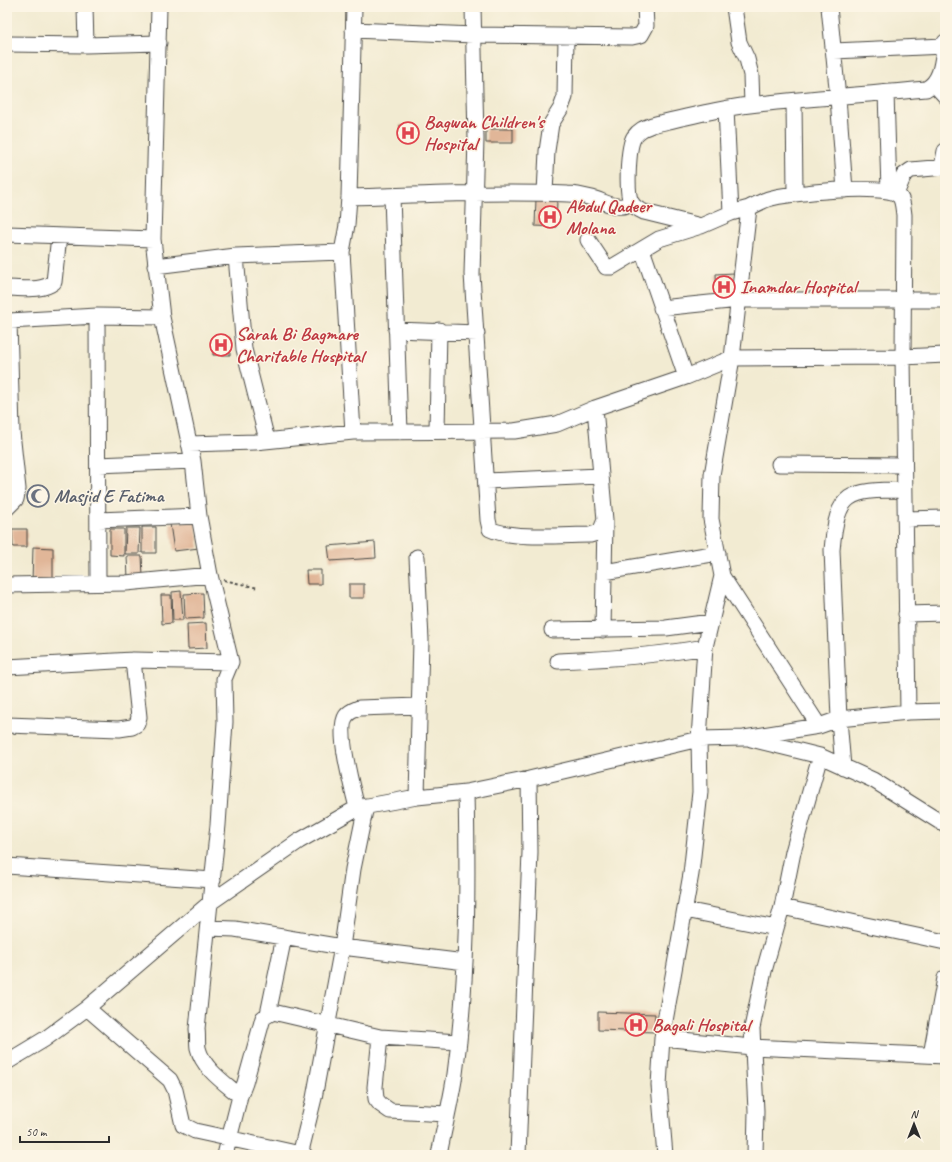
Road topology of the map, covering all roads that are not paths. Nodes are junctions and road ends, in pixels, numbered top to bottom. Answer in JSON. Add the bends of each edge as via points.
{"nodes":[{"id":1,"x":85,"y":7,"type":"edge"},
{"id":2,"x":159,"y":7,"type":"edge"},
{"id":3,"x":354,"y":7,"type":"edge"},
{"id":4,"x":473,"y":7,"type":"edge"},
{"id":5,"x":645,"y":7,"type":"edge"},
{"id":6,"x":734,"y":7,"type":"edge"},
{"id":7,"x":829,"y":7,"type":"edge"},
{"id":8,"x":353,"y":30,"type":"junction"},
{"id":9,"x":474,"y":35,"type":"junction"},
{"id":10,"x":566,"y":36,"type":"junction"},
{"id":11,"x":159,"y":43,"type":"junction"},
{"id":12,"x":7,"y":44,"type":"edge"},
{"id":13,"x":944,"y":44,"type":"edge"},
{"id":14,"x":86,"y":45,"type":"junction"},
{"id":15,"x":834,"y":51,"type":"junction"},
{"id":16,"x":934,"y":84,"type":"junction"},
{"id":17,"x":886,"y":93,"type":"junction"},
{"id":18,"x":945,"y":96,"type":"edge"},
{"id":19,"x":838,"y":98,"type":"junction"},
{"id":20,"x":794,"y":101,"type":"junction"},
{"id":21,"x":752,"y":105,"type":"junction"},
{"id":22,"x":726,"y":108,"type":"junction"},
{"id":23,"x":945,"y":151,"type":"edge"},
{"id":24,"x":943,"y":167,"type":"edge"},
{"id":25,"x":844,"y":190,"type":"junction"},
{"id":26,"x":893,"y":192,"type":"junction"},
{"id":27,"x":474,"y":193,"type":"junction"},
{"id":28,"x":545,"y":193,"type":"junction"},
{"id":29,"x":795,"y":193,"type":"junction"},
{"id":30,"x":392,"y":196,"type":"junction"},
{"id":31,"x":349,"y":197,"type":"junction"},
{"id":32,"x":632,"y":203,"type":"junction"},
{"id":33,"x":749,"y":208,"type":"junction"},
{"id":34,"x":730,"y":213,"type":"junction"},
{"id":35,"x":701,"y":226,"type":"junction"},
{"id":36,"x":7,"y":234,"type":"edge"},
{"id":37,"x":59,"y":236,"type":"junction"},
{"id":38,"x":153,"y":240,"type":"junction"},
{"id":39,"x":588,"y":240,"type":"dead end"},
{"id":40,"x":642,"y":248,"type":"junction"},
{"id":41,"x":342,"y":252,"type":"junction"},
{"id":42,"x":236,"y":256,"type":"junction"},
{"id":43,"x":154,"y":266,"type":"junction"},
{"id":44,"x":7,"y":288,"type":"edge"},
{"id":45,"x":739,"y":300,"type":"junction"},
{"id":46,"x":945,"y":300,"type":"edge"},
{"id":47,"x":903,"y":301,"type":"junction"},
{"id":48,"x":662,"y":308,"type":"junction"},
{"id":49,"x":97,"y":316,"type":"junction"},
{"id":50,"x":162,"y":317,"type":"junction"},
{"id":51,"x":8,"y":319,"type":"edge"},
{"id":52,"x":396,"y":330,"type":"junction"},
{"id":53,"x":439,"y":330,"type":"junction"},
{"id":54,"x":477,"y":333,"type":"junction"},
{"id":55,"x":945,"y":355,"type":"edge"},
{"id":56,"x":9,"y":358,"type":"edge"},
{"id":57,"x":732,"y":358,"type":"junction"},
{"id":58,"x":903,"y":358,"type":"junction"},
{"id":59,"x":686,"y":377,"type":"junction"},
{"id":60,"x":595,"y":408,"type":"junction"},
{"id":61,"x":437,"y":430,"type":"junction"},
{"id":62,"x":10,"y":432,"type":"edge"},
{"id":63,"x":353,"y":432,"type":"junction"},
{"id":64,"x":400,"y":432,"type":"junction"},
{"id":65,"x":481,"y":432,"type":"junction"},
{"id":66,"x":267,"y":440,"type":"junction"},
{"id":67,"x":189,"y":444,"type":"junction"},
{"id":68,"x":192,"y":461,"type":"junction"},
{"id":69,"x":778,"y":464,"type":"dead end"},
{"id":70,"x":98,"y":465,"type":"junction"},
{"id":71,"x":904,"y":465,"type":"junction"},
{"id":72,"x":600,"y":476,"type":"junction"},
{"id":73,"x":486,"y":481,"type":"junction"},
{"id":74,"x":904,"y":490,"type":"junction"},
{"id":75,"x":7,"y":508,"type":"edge"},
{"id":76,"x":199,"y":516,"type":"junction"},
{"id":77,"x":945,"y":518,"type":"edge"},
{"id":78,"x":98,"y":520,"type":"junction"},
{"id":79,"x":605,"y":520,"type":"junction"},
{"id":80,"x":905,"y":520,"type":"junction"},
{"id":81,"x":718,"y":553,"type":"junction"},
{"id":82,"x":417,"y":557,"type":"dead end"},
{"id":83,"x":604,"y":572,"type":"junction"},
{"id":84,"x":210,"y":575,"type":"junction"},
{"id":85,"x":722,"y":576,"type":"junction"},
{"id":86,"x":98,"y":584,"type":"junction"},
{"id":87,"x":7,"y":585,"type":"edge"},
{"id":88,"x":945,"y":613,"type":"edge"},
{"id":89,"x":906,"y":614,"type":"junction"},
{"id":90,"x":711,"y":622,"type":"junction"},
{"id":91,"x":552,"y":630,"type":"dead end"},
{"id":92,"x":603,"y":630,"type":"junction"},
{"id":93,"x":705,"y":648,"type":"junction"},
{"id":94,"x":133,"y":660,"type":"junction"},
{"id":95,"x":558,"y":661,"type":"dead end"},
{"id":96,"x":231,"y":662,"type":"junction"},
{"id":97,"x":7,"y":667,"type":"edge"},
{"id":98,"x":419,"y":706,"type":"junction"},
{"id":99,"x":945,"y":710,"type":"edge"},
{"id":100,"x":908,"y":712,"type":"junction"},
{"id":101,"x":839,"y":719,"type":"junction"},
{"id":102,"x":7,"y":725,"type":"edge"},
{"id":103,"x":819,"y":726,"type":"junction"},
{"id":104,"x":744,"y":738,"type":"junction"},
{"id":105,"x":699,"y":739,"type":"junction"},
{"id":106,"x":820,"y":756,"type":"junction"},
{"id":107,"x":843,"y":767,"type":"junction"},
{"id":108,"x":529,"y":779,"type":"junction"},
{"id":109,"x":466,"y":792,"type":"junction"},
{"id":110,"x":417,"y":797,"type":"junction"},
{"id":111,"x":362,"y":807,"type":"junction"},
{"id":112,"x":945,"y":825,"type":"edge"},
{"id":113,"x":7,"y":866,"type":"edge"},
{"id":114,"x":213,"y":880,"type":"junction"},
{"id":115,"x":211,"y":902,"type":"junction"},
{"id":116,"x":782,"y":907,"type":"junction"},
{"id":117,"x":685,"y":910,"type":"junction"},
{"id":118,"x":208,"y":928,"type":"junction"},
{"id":119,"x":776,"y":928,"type":"junction"},
{"id":120,"x":284,"y":938,"type":"junction"},
{"id":121,"x":945,"y":942,"type":"edge"},
{"id":122,"x":342,"y":948,"type":"junction"},
{"id":123,"x":465,"y":962,"type":"junction"},
{"id":124,"x":945,"y":978,"type":"edge"},
{"id":125,"x":87,"y":1008,"type":"junction"},
{"id":126,"x":268,"y":1014,"type":"junction"},
{"id":127,"x":327,"y":1025,"type":"junction"},
{"id":128,"x":380,"y":1037,"type":"junction"},
{"id":129,"x":662,"y":1038,"type":"junction"},
{"id":130,"x":459,"y":1042,"type":"junction"},
{"id":131,"x":752,"y":1047,"type":"junction"},
{"id":132,"x":938,"y":1055,"type":"edge"},
{"id":133,"x":7,"y":1062,"type":"edge"},
{"id":134,"x":240,"y":1096,"type":"junction"},
{"id":135,"x":447,"y":1114,"type":"junction"},
{"id":136,"x":229,"y":1138,"type":"junction"},
{"id":137,"x":225,"y":1155,"type":"edge"},
{"id":138,"x":302,"y":1155,"type":"edge"},
{"id":139,"x":439,"y":1155,"type":"edge"},
{"id":140,"x":518,"y":1155,"type":"edge"},
{"id":141,"x":665,"y":1155,"type":"edge"},
{"id":142,"x":755,"y":1155,"type":"edge"}],
"edges":[{"from":1,"to":14,"type":"street"},
{"from":2,"to":11,"type":"street"},
{"from":3,"to":8,"type":"street"},
{"from":4,"to":9,"type":"street"},
{"from":5,"to":10,"type":"street","via":[[646,26],[641,34],[632,37]]},
{"from":6,"to":21,"type":"street","via":[[739,42],[751,75]]},
{"from":7,"to":15,"type":"street"},
{"from":8,"to":9,"type":"street"},
{"from":8,"to":31,"type":"street"},
{"from":9,"to":10,"type":"street"},
{"from":9,"to":27,"type":"street"},
{"from":10,"to":28,"type":"street","via":[[565,97],[551,124]]},
{"from":11,"to":14,"type":"street"},
{"from":11,"to":38,"type":"street"},
{"from":12,"to":14,"type":"street"},
{"from":13,"to":15,"type":"street"},
{"from":13,"to":16,"type":"street","via":[[938,77]]},
{"from":15,"to":19,"type":"street"},
{"from":16,"to":17,"type":"street","via":[[926,89]]},
{"from":16,"to":18,"type":"street"},
{"from":17,"to":19,"type":"street"},
{"from":17,"to":26,"type":"street"},
{"from":19,"to":20,"type":"street"},
{"from":19,"to":25,"type":"street"},
{"from":20,"to":21,"type":"street"},
{"from":20,"to":29,"type":"street"},
{"from":21,"to":22,"type":"street"},
{"from":22,"to":32,"type":"street","via":[[641,129],[633,138],[630,149],[629,192]]},
{"from":22,"to":34,"type":"street"},
{"from":23,"to":24,"type":"street"},
{"from":24,"to":26,"type":"street","via":[[911,170],[904,175]]},
{"from":25,"to":26,"type":"street"},
{"from":25,"to":29,"type":"street"},
{"from":26,"to":47,"type":"street","via":[[902,202],[904,215]]},
{"from":27,"to":28,"type":"street"},
{"from":27,"to":30,"type":"street"},
{"from":27,"to":54,"type":"street","via":[[472,274]]},
{"from":28,"to":32,"type":"street","via":[[580,195],[613,206],[624,207]]},
{"from":29,"to":33,"type":"street","via":[[767,199]]},
{"from":30,"to":31,"type":"street"},
{"from":30,"to":52,"type":"street"},
{"from":31,"to":41,"type":"street"},
{"from":32,"to":35,"type":"street","via":[[644,212]]},
{"from":33,"to":34,"type":"street"},
{"from":33,"to":45,"type":"street"},
{"from":34,"to":35,"type":"street"},
{"from":35,"to":40,"type":"street","via":[[659,238]]},
{"from":36,"to":37,"type":"street"},
{"from":37,"to":38,"type":"street"},
{"from":37,"to":44,"type":"street","via":[[54,282],[38,289]]},
{"from":38,"to":43,"type":"street"},
{"from":39,"to":40,"type":"street","via":[[606,267],[620,263]]},
{"from":40,"to":48,"type":"street"},
{"from":41,"to":42,"type":"street"},
{"from":41,"to":63,"type":"street"},
{"from":42,"to":43,"type":"street"},
{"from":42,"to":66,"type":"street","via":[[244,349]]},
{"from":43,"to":50,"type":"street"},
{"from":45,"to":47,"type":"street"},
{"from":45,"to":48,"type":"street"},
{"from":45,"to":57,"type":"street"},
{"from":46,"to":47,"type":"street"},
{"from":47,"to":58,"type":"street"},
{"from":48,"to":59,"type":"street"},
{"from":49,"to":50,"type":"street"},
{"from":49,"to":51,"type":"street"},
{"from":49,"to":70,"type":"street"},
{"from":50,"to":67,"type":"street"},
{"from":51,"to":56,"type":"street"},
{"from":52,"to":53,"type":"street"},
{"from":52,"to":64,"type":"street"},
{"from":53,"to":54,"type":"street"},
{"from":53,"to":61,"type":"street"},
{"from":54,"to":65,"type":"street"},
{"from":55,"to":58,"type":"street"},
{"from":56,"to":62,"type":"street"},
{"from":57,"to":58,"type":"street"},
{"from":57,"to":59,"type":"street"},
{"from":57,"to":81,"type":"street","via":[[712,475],[711,519]]},
{"from":58,"to":71,"type":"street"},
{"from":59,"to":60,"type":"street"},
{"from":60,"to":65,"type":"street","via":[[557,424],[514,431]]},
{"from":60,"to":72,"type":"street"},
{"from":61,"to":64,"type":"street"},
{"from":61,"to":65,"type":"street"},
{"from":62,"to":75,"type":"street","via":[[18,489],[16,499]]},
{"from":63,"to":64,"type":"street"},
{"from":63,"to":66,"type":"street"},
{"from":65,"to":73,"type":"street"},
{"from":66,"to":67,"type":"street"},
{"from":67,"to":68,"type":"street"},
{"from":68,"to":70,"type":"street"},
{"from":68,"to":76,"type":"street"},
{"from":69,"to":71,"type":"street"},
{"from":70,"to":78,"type":"street"},
{"from":71,"to":74,"type":"street"},
{"from":72,"to":73,"type":"street"},
{"from":72,"to":79,"type":"street"},
{"from":73,"to":79,"type":"street","via":[[488,520],[490,529],[497,533],[590,535],[600,532]]},
{"from":74,"to":80,"type":"street"},
{"from":74,"to":101,"type":"street","via":[[868,490],[851,495],[839,510],[834,525],[832,550]]},
{"from":76,"to":78,"type":"street"},
{"from":76,"to":84,"type":"street"},
{"from":77,"to":80,"type":"street"},
{"from":78,"to":86,"type":"street"},
{"from":79,"to":83,"type":"street"},
{"from":80,"to":89,"type":"street"},
{"from":81,"to":83,"type":"street"},
{"from":81,"to":85,"type":"street"},
{"from":82,"to":98,"type":"street","via":[[421,640]]},
{"from":83,"to":92,"type":"street"},
{"from":84,"to":86,"type":"street"},
{"from":84,"to":96,"type":"street"},
{"from":85,"to":90,"type":"street"},
{"from":85,"to":103,"type":"street"},
{"from":86,"to":87,"type":"street"},
{"from":88,"to":89,"type":"street"},
{"from":89,"to":100,"type":"street"},
{"from":90,"to":92,"type":"street","via":[[666,628]]},
{"from":90,"to":93,"type":"street"},
{"from":91,"to":92,"type":"street"},
{"from":93,"to":95,"type":"street","via":[[629,658]]},
{"from":93,"to":105,"type":"street"},
{"from":94,"to":96,"type":"street"},
{"from":94,"to":97,"type":"street"},
{"from":94,"to":102,"type":"street","via":[[139,717],[137,724],[132,727],[119,729]]},
{"from":96,"to":114,"type":"street","via":[[224,679],[225,722]]},
{"from":98,"to":110,"type":"street"},
{"from":98,"to":111,"type":"street","via":[[360,708],[346,716],[343,725],[344,748]]},
{"from":99,"to":100,"type":"street"},
{"from":100,"to":101,"type":"street"},
{"from":101,"to":103,"type":"street"},
{"from":101,"to":107,"type":"street"},
{"from":103,"to":104,"type":"street"},
{"from":104,"to":105,"type":"street"},
{"from":104,"to":106,"type":"street"},
{"from":105,"to":108,"type":"street"},
{"from":105,"to":117,"type":"street","via":[[700,792]]},
{"from":106,"to":107,"type":"street"},
{"from":106,"to":116,"type":"street","via":[[793,852]]},
{"from":107,"to":112,"type":"street","via":[[874,780]]},
{"from":108,"to":109,"type":"street"},
{"from":108,"to":140,"type":"street","via":[[530,852]]},
{"from":109,"to":110,"type":"street"},
{"from":109,"to":123,"type":"street","via":[[468,897]]},
{"from":110,"to":111,"type":"street"},
{"from":111,"to":115,"type":"street","via":[[299,841]]},
{"from":111,"to":122,"type":"street"},
{"from":113,"to":114,"type":"street"},
{"from":114,"to":115,"type":"street"},
{"from":115,"to":118,"type":"street"},
{"from":115,"to":125,"type":"street"},
{"from":116,"to":119,"type":"street"},
{"from":116,"to":121,"type":"street"},
{"from":117,"to":119,"type":"street"},
{"from":117,"to":129,"type":"street"},
{"from":118,"to":120,"type":"street","via":[[235,929]]},
{"from":118,"to":134,"type":"street","via":[[197,1029],[198,1048],[215,1074]]},
{"from":119,"to":131,"type":"street","via":[[755,1013]]},
{"from":120,"to":122,"type":"street"},
{"from":120,"to":126,"type":"street"},
{"from":122,"to":123,"type":"street"},
{"from":122,"to":127,"type":"street"},
{"from":123,"to":130,"type":"street"},
{"from":124,"to":132,"type":"street"},
{"from":125,"to":133,"type":"street","via":[[45,1039]]},
{"from":125,"to":136,"type":"street","via":[[170,1080],[175,1090],[183,1125],[195,1132]]},
{"from":126,"to":127,"type":"street","via":[[273,1012]]},
{"from":126,"to":134,"type":"street","via":[[263,1018]]},
{"from":127,"to":128,"type":"street"},
{"from":127,"to":138,"type":"street"},
{"from":128,"to":130,"type":"street"},
{"from":128,"to":135,"type":"street","via":[[375,1087],[376,1099],[380,1104],[390,1111]]},
{"from":129,"to":131,"type":"street"},
{"from":129,"to":141,"type":"street","via":[[659,1084]]},
{"from":130,"to":135,"type":"street"},
{"from":131,"to":132,"type":"street"},
{"from":131,"to":142,"type":"street","via":[[756,1111]]},
{"from":134,"to":136,"type":"street"},
{"from":135,"to":139,"type":"street"},
{"from":136,"to":137,"type":"street"},
{"from":136,"to":138,"type":"street"}]}
